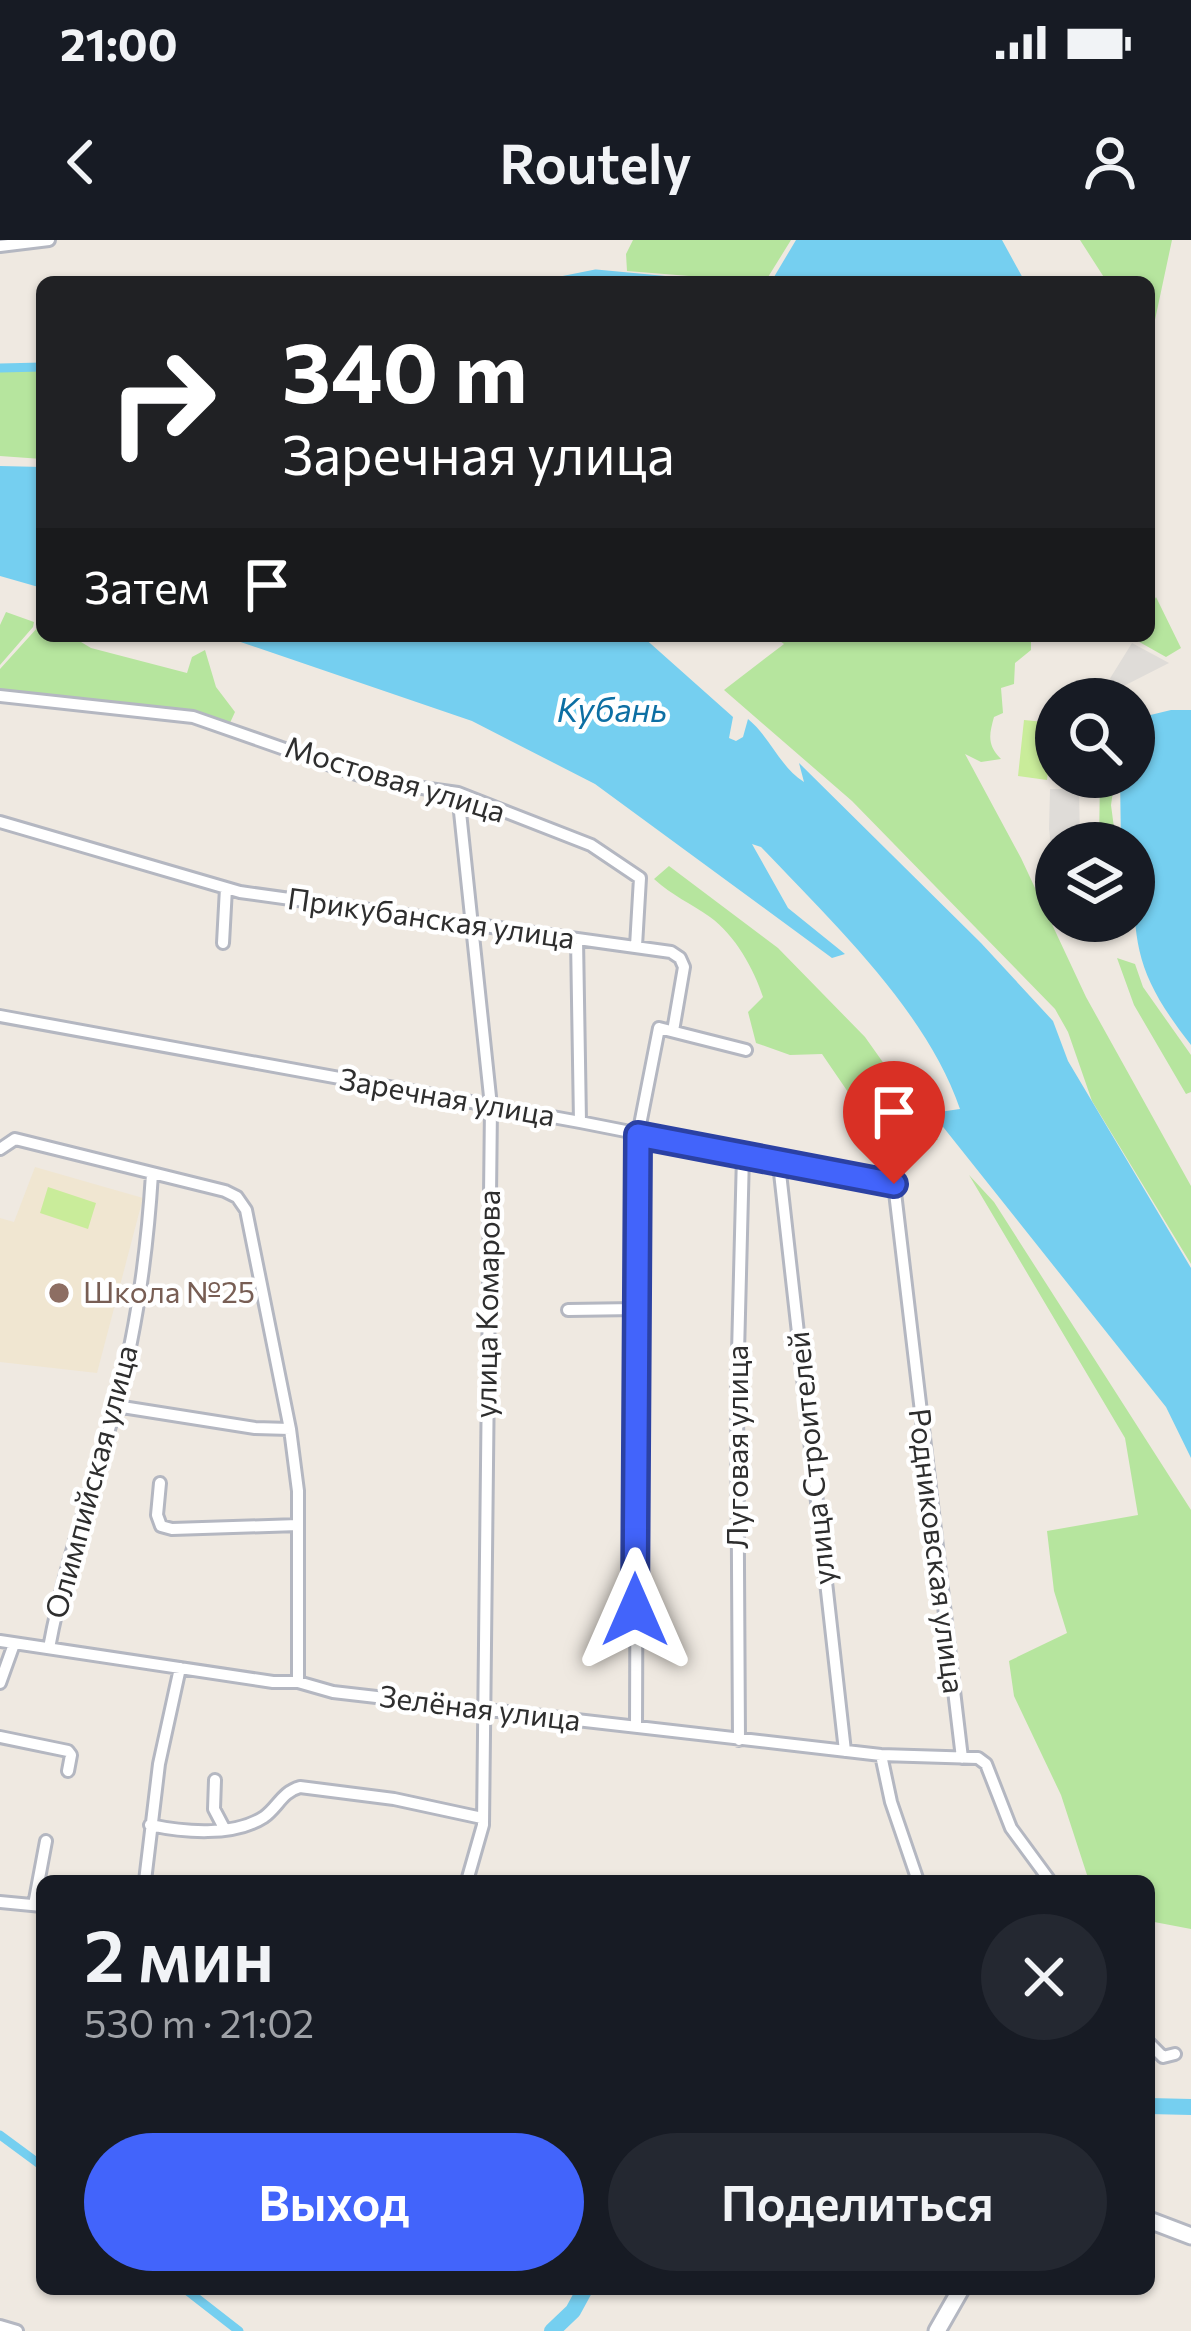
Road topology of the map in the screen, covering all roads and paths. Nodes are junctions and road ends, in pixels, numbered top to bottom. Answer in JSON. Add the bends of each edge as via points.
{"nodes":[{"id":1,"x":49,"y":240,"type":"edge"},
{"id":2,"x":0,"y":245,"type":"edge"},
{"id":3,"x":0,"y":696,"type":"edge"},
{"id":4,"x":458,"y":793,"type":"junction"},
{"id":5,"x":0,"y":823,"type":"edge"},
{"id":6,"x":226,"y":888,"type":"junction"},
{"id":7,"x":475,"y":926,"type":"junction"},
{"id":8,"x":577,"y":939,"type":"junction"},
{"id":9,"x":223,"y":944,"type":"dead end"},
{"id":10,"x":636,"y":946,"type":"junction"},
{"id":11,"x":0,"y":1016,"type":"edge"},
{"id":12,"x":673,"y":1031,"type":"junction"},
{"id":13,"x":746,"y":1050,"type":"dead end"},
{"id":14,"x":491,"y":1106,"type":"junction"},
{"id":15,"x":580,"y":1122,"type":"junction"},
{"id":16,"x":638,"y":1135,"type":"junction"},
{"id":17,"x":0,"y":1149,"type":"edge"},
{"id":18,"x":743,"y":1155,"type":"junction"},
{"id":19,"x":779,"y":1164,"type":"junction"},
{"id":20,"x":152,"y":1174,"type":"junction"},
{"id":21,"x":894,"y":1184,"type":"joint"},
{"id":22,"x":636,"y":1309,"type":"junction"},
{"id":23,"x":568,"y":1310,"type":"dead end"},
{"id":24,"x":116,"y":1406,"type":"junction"},
{"id":25,"x":290,"y":1429,"type":"junction"},
{"id":26,"x":160,"y":1483,"type":"dead end"},
{"id":27,"x":298,"y":1526,"type":"junction"},
{"id":28,"x":0,"y":1641,"type":"edge"},
{"id":29,"x":14,"y":1643,"type":"junction"},
{"id":30,"x":49,"y":1648,"type":"junction"},
{"id":31,"x":180,"y":1668,"type":"junction"},
{"id":32,"x":298,"y":1682,"type":"junction"},
{"id":33,"x":0,"y":1683,"type":"edge"},
{"id":34,"x":483,"y":1710,"type":"junction"},
{"id":35,"x":636,"y":1727,"type":"junction"},
{"id":36,"x":0,"y":1737,"type":"edge"},
{"id":37,"x":739,"y":1740,"type":"junction"},
{"id":38,"x":845,"y":1751,"type":"junction"},
{"id":39,"x":881,"y":1755,"type":"junction"},
{"id":40,"x":962,"y":1758,"type":"junction"},
{"id":41,"x":68,"y":1771,"type":"dead end"},
{"id":42,"x":215,"y":1780,"type":"dead end"},
{"id":43,"x":482,"y":1818,"type":"junction"},
{"id":44,"x":150,"y":1825,"type":"junction"},
{"id":45,"x":224,"y":1828,"type":"junction"},
{"id":46,"x":46,"y":1841,"type":"dead end"},
{"id":47,"x":42,"y":1875,"type":"edge"},
{"id":48,"x":146,"y":1875,"type":"edge"},
{"id":49,"x":469,"y":1875,"type":"edge"},
{"id":50,"x":916,"y":1875,"type":"edge"},
{"id":51,"x":1046,"y":1875,"type":"edge"},
{"id":52,"x":0,"y":1902,"type":"edge"},
{"id":53,"x":36,"y":1905,"type":"edge"},
{"id":54,"x":1155,"y":2049,"type":"edge"},
{"id":55,"x":1175,"y":2054,"type":"dead end"},
{"id":56,"x":1155,"y":2221,"type":"edge"},
{"id":57,"x":1191,"y":2236,"type":"edge"},
{"id":58,"x":958,"y":2295,"type":"edge"},
{"id":59,"x":0,"y":2326,"type":"edge"},
{"id":60,"x":17,"y":2331,"type":"edge"},
{"id":61,"x":937,"y":2331,"type":"edge"}],
"edges":[{"from":1,"to":2,"type":"street"},
{"from":3,"to":4,"type":"street","name":"Мостовая улица","via":[[193,717],[356,774]]},
{"from":4,"to":7,"type":"street","name":"улица Комарова"},
{"from":4,"to":10,"type":"street","name":"Мостовая улица","via":[[590,845],[640,878]]},
{"from":5,"to":6,"type":"street","name":"Прикубанская улица"},
{"from":6,"to":7,"type":"street","name":"Прикубанская улица"},
{"from":6,"to":9,"type":"street"},
{"from":7,"to":8,"type":"street","name":"Прикубанская улица"},
{"from":7,"to":14,"type":"street","name":"улица Комарова"},
{"from":8,"to":10,"type":"street","name":"Прикубанская улица"},
{"from":8,"to":15,"type":"street"},
{"from":10,"to":12,"type":"street","via":[[680,958],[684,967]]},
{"from":11,"to":14,"type":"street","name":"Заречная улица"},
{"from":12,"to":13,"type":"street"},
{"from":12,"to":16,"type":"street","via":[[659,1028]]},
{"from":14,"to":15,"type":"street","name":"Заречная улица"},
{"from":14,"to":34,"type":"street","name":"улица Комарова"},
{"from":15,"to":16,"type":"street","name":"Заречная улица"},
{"from":16,"to":18,"type":"street","name":"Заречная улица"},
{"from":16,"to":22,"type":"street"},
{"from":17,"to":20,"type":"street","via":[[14,1139]]},
{"from":18,"to":19,"type":"street","name":"Заречная улица"},
{"from":18,"to":37,"type":"street","name":"Луговая улица"},
{"from":19,"to":21,"type":"street","name":"Заречная улица"},
{"from":19,"to":38,"type":"street","name":"улица Строителей"},
{"from":20,"to":24,"type":"street","name":"Олимпийская улица","via":[[142,1292]]},
{"from":20,"to":25,"type":"street","via":[[225,1190],[246,1210]]},
{"from":21,"to":40,"type":"street","name":"Родниковская улица"},
{"from":22,"to":23,"type":"street"},
{"from":22,"to":35,"type":"street"},
{"from":24,"to":25,"type":"street"},
{"from":24,"to":30,"type":"street","name":"Олимпийская улица"},
{"from":25,"to":27,"type":"street"},
{"from":26,"to":27,"type":"street","via":[[161,1526]]},
{"from":27,"to":32,"type":"street"},
{"from":28,"to":29,"type":"street","name":"Зелёная улица"},
{"from":29,"to":30,"type":"street","name":"Зелёная улица"},
{"from":29,"to":33,"type":"street","name":"Олимпийская улица"},
{"from":30,"to":31,"type":"street","name":"Зелёная улица"},
{"from":31,"to":32,"type":"street","name":"Зелёная улица"},
{"from":31,"to":44,"type":"street"},
{"from":32,"to":34,"type":"street","name":"Зелёная улица"},
{"from":34,"to":35,"type":"street","name":"Зелёная улица"},
{"from":34,"to":43,"type":"street","name":"улица Комарова"},
{"from":35,"to":37,"type":"street","name":"Зелёная улица"},
{"from":36,"to":41,"type":"street","via":[[68,1751]]},
{"from":37,"to":38,"type":"street","name":"Зелёная улица"},
{"from":38,"to":39,"type":"street","name":"Зелёная улица"},
{"from":39,"to":40,"type":"street","name":"Зелёная улица"},
{"from":39,"to":50,"type":"street"},
{"from":40,"to":51,"type":"street","via":[[986,1764],[1012,1828]]},
{"from":42,"to":45,"type":"street","via":[[214,1810]]},
{"from":43,"to":45,"type":"street","via":[[300,1787],[266,1816]]},
{"from":43,"to":49,"type":"street","name":"улица Комарова"},
{"from":44,"to":45,"type":"street"},
{"from":44,"to":48,"type":"street"},
{"from":46,"to":47,"type":"street"},
{"from":52,"to":53,"type":"street"},
{"from":54,"to":55,"type":"street"},
{"from":56,"to":57,"type":"main road"},
{"from":58,"to":61,"type":"main road"},
{"from":59,"to":60,"type":"street"}]}
